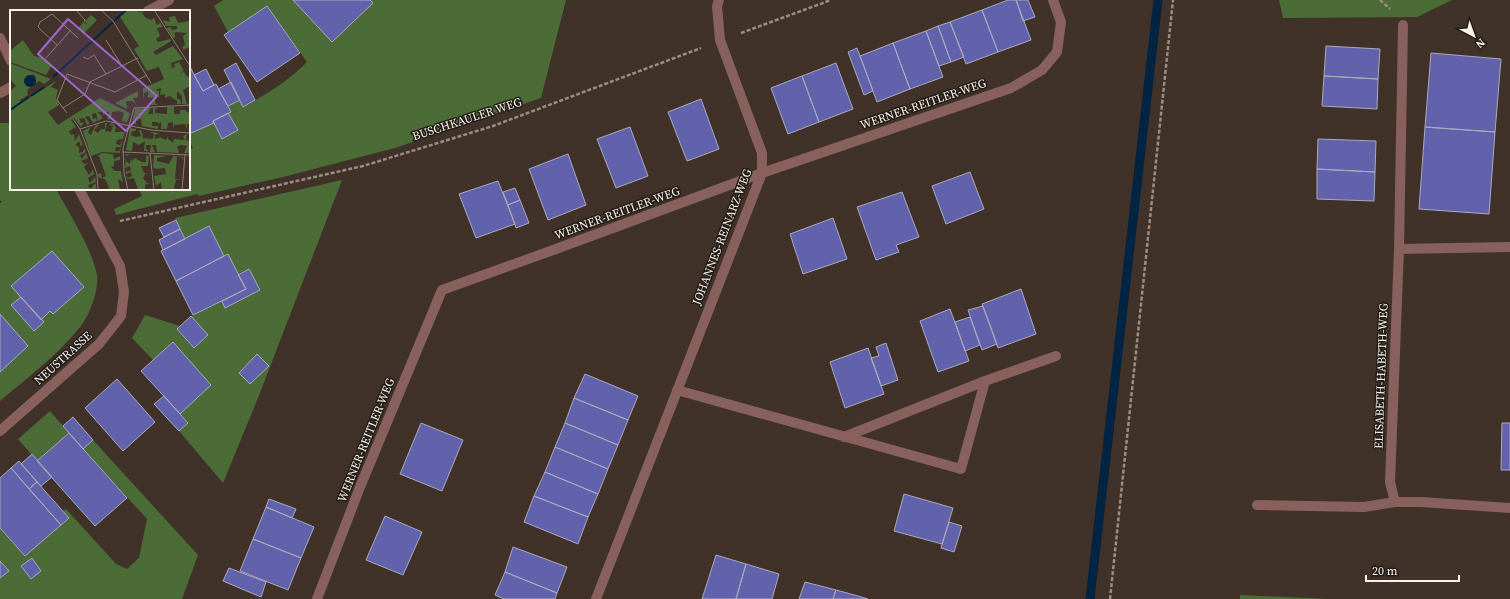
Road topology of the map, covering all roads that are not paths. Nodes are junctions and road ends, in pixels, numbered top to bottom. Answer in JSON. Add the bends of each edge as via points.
{"nodes":[{"id":1,"x":169,"y":0,"type":"edge"},
{"id":2,"x":719,"y":0,"type":"edge"},
{"id":3,"x":1054,"y":0,"type":"edge"},
{"id":4,"x":150,"y":10,"type":"edge"},
{"id":5,"x":1403,"y":25,"type":"dead end"},
{"id":6,"x":0,"y":38,"type":"edge"},
{"id":7,"x":10,"y":59,"type":"edge"},
{"id":8,"x":10,"y":87,"type":"edge"},
{"id":9,"x":0,"y":92,"type":"edge"},
{"id":10,"x":762,"y":173,"type":"junction"},
{"id":11,"x":80,"y":190,"type":"edge"},
{"id":12,"x":1510,"y":247,"type":"edge"},
{"id":13,"x":1399,"y":249,"type":"junction"},
{"id":14,"x":1056,"y":356,"type":"dead end"},
{"id":15,"x":985,"y":381,"type":"junction"},
{"id":16,"x":678,"y":390,"type":"junction"},
{"id":17,"x":0,"y":431,"type":"edge"},
{"id":18,"x":844,"y":437,"type":"junction"},
{"id":19,"x":1395,"y":502,"type":"junction"},
{"id":20,"x":1257,"y":505,"type":"dead end"},
{"id":21,"x":1510,"y":508,"type":"edge"},
{"id":22,"x":317,"y":599,"type":"edge"},
{"id":23,"x":596,"y":599,"type":"edge"}],
"edges":[{"from":1,"to":4,"type":"street"},
{"from":2,"to":10,"type":"street","name":"JOHANNES-REINARZ-WEG","via":[[717,6],[720,40],[762,153]]},
{"from":3,"to":10,"type":"street","name":"WERNER-REITLER-WEG","via":[[1062,22],[1057,52],[1042,70],[1011,88]]},
{"from":5,"to":13,"type":"street","name":"ELISABETH-HABETH-WEG"},
{"from":6,"to":7,"type":"street"},
{"from":8,"to":9,"type":"street"},
{"from":10,"to":16,"type":"street","name":"JOHANNES-REINARZ-WEG"},
{"from":10,"to":22,"type":"street","name":"WERNER-REITLER-WEG","via":[[442,290],[360,487]]},
{"from":11,"to":17,"type":"street","name":"NEUSTRASSE","via":[[120,266],[124,292],[121,316],[99,344]]},
{"from":12,"to":13,"type":"street"},
{"from":13,"to":19,"type":"street","name":"ELISABETH-HABETH-WEG","via":[[1390,482]]},
{"from":14,"to":15,"type":"street"},
{"from":15,"to":18,"type":"street"},
{"from":15,"to":18,"type":"street","via":[[961,469]]},
{"from":16,"to":18,"type":"street"},
{"from":16,"to":23,"type":"street","name":"JOHANNES-REINARZ-WEG"},
{"from":19,"to":20,"type":"street","via":[[1364,507]]},
{"from":19,"to":21,"type":"street"}]}
